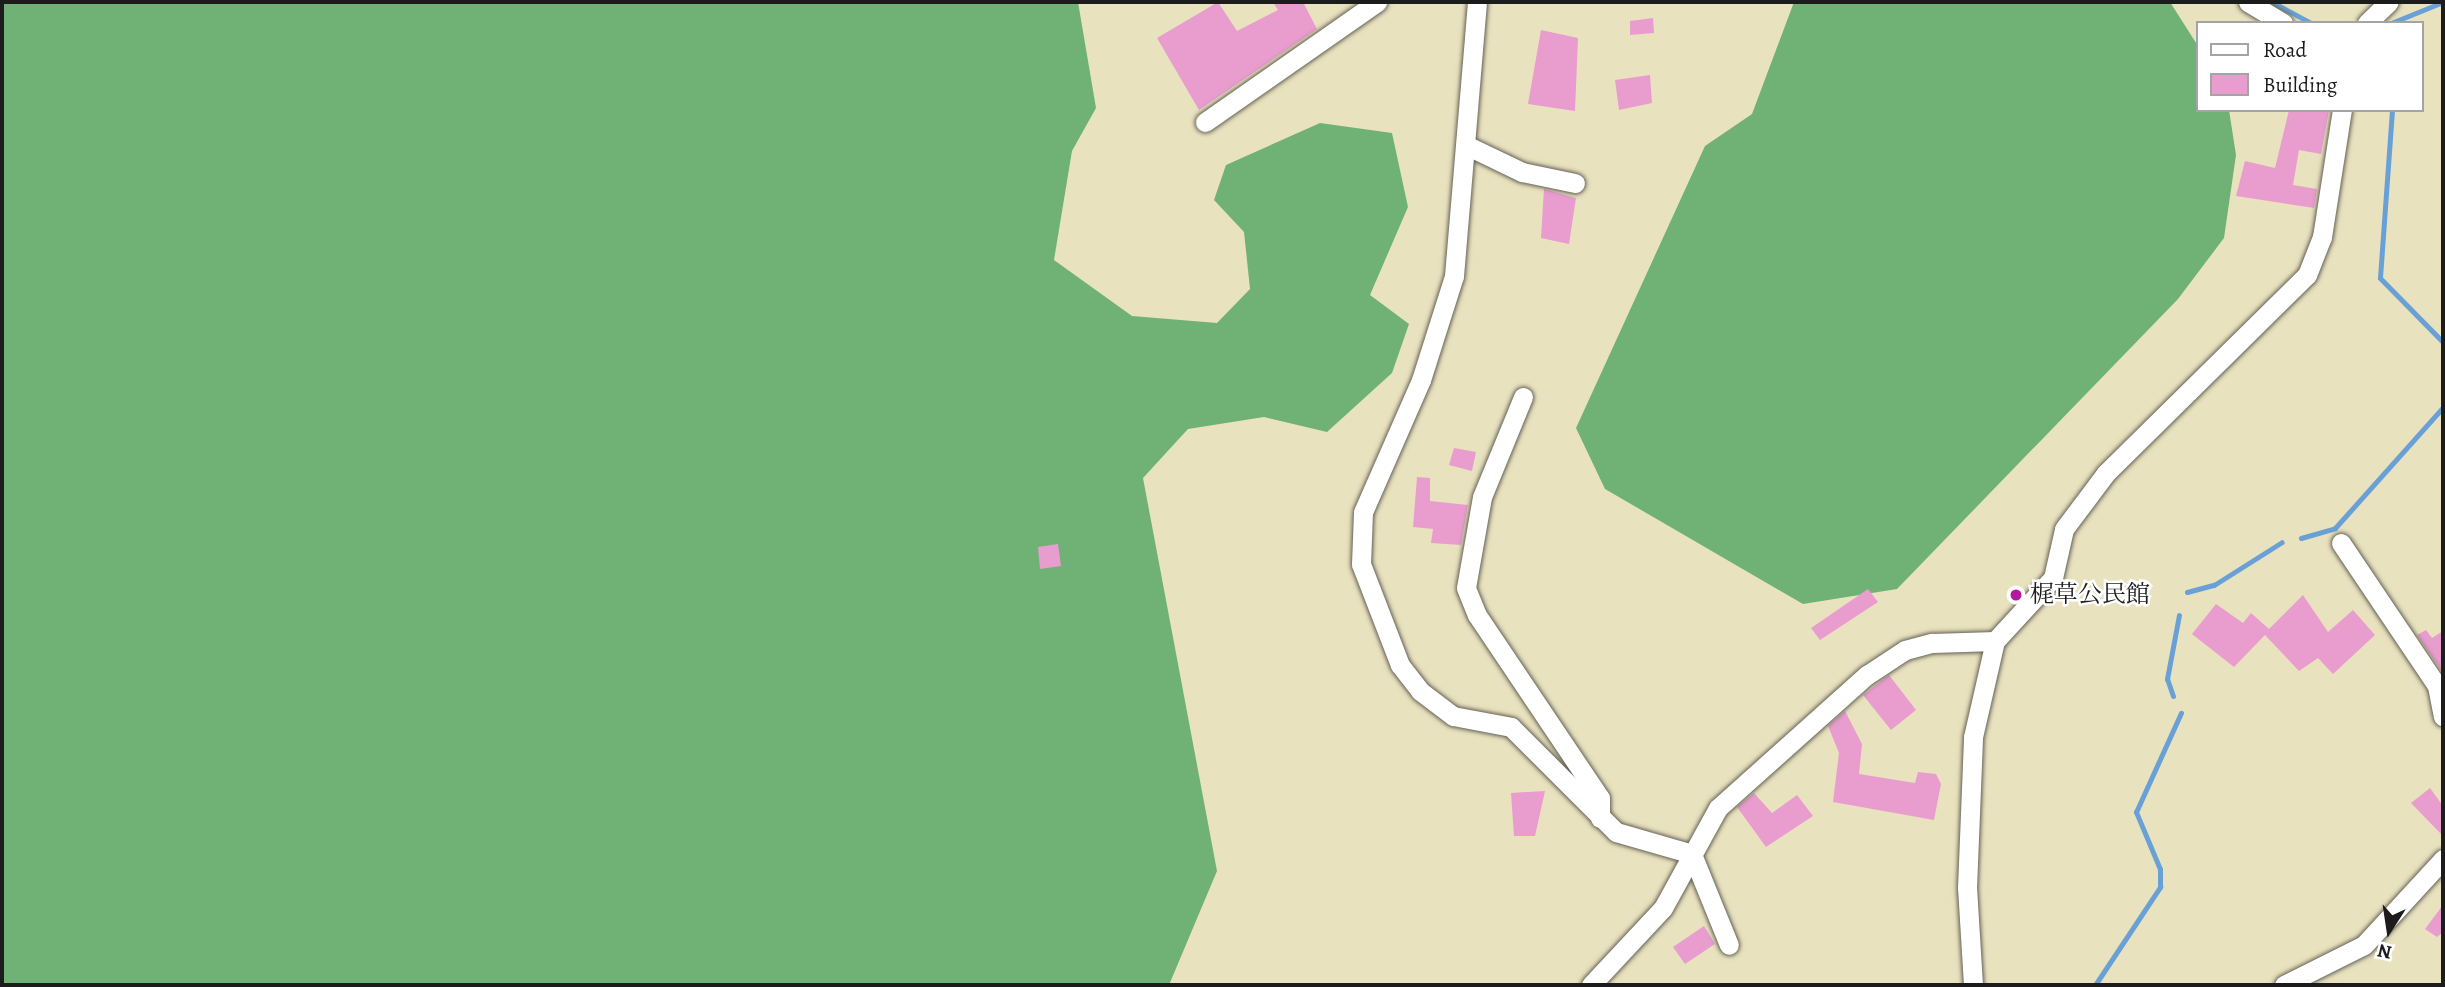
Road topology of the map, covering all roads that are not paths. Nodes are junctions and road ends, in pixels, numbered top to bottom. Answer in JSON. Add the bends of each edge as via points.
{"nodes":[{"id":1,"x":1377,"y":2,"type":"edge"},
{"id":2,"x":1477,"y":2,"type":"edge"},
{"id":3,"x":2248,"y":2,"type":"edge"},
{"id":4,"x":2389,"y":2,"type":"edge"},
{"id":5,"x":2280,"y":21,"type":"edge"},
{"id":6,"x":2369,"y":21,"type":"edge"},
{"id":7,"x":2342,"y":112,"type":"edge"},
{"id":8,"x":1205,"y":122,"type":"dead end"},
{"id":9,"x":1470,"y":147,"type":"junction"},
{"id":10,"x":1575,"y":183,"type":"dead end"},
{"id":11,"x":1523,"y":397,"type":"dead end"},
{"id":12,"x":2341,"y":543,"type":"dead end"},
{"id":13,"x":1995,"y":641,"type":"junction"},
{"id":14,"x":2443,"y":716,"type":"edge"},
{"id":15,"x":1600,"y":819,"type":"junction"},
{"id":16,"x":1692,"y":854,"type":"junction"},
{"id":17,"x":2443,"y":859,"type":"edge"},
{"id":18,"x":1729,"y":945,"type":"dead end"},
{"id":19,"x":1591,"y":985,"type":"edge"},
{"id":20,"x":1973,"y":985,"type":"edge"},
{"id":21,"x":2284,"y":985,"type":"edge"}],
"edges":[{"from":1,"to":8,"type":"street"},
{"from":2,"to":9,"type":"street"},
{"from":3,"to":5,"type":"street"},
{"from":4,"to":6,"type":"street"},
{"from":7,"to":13,"type":"street","via":[[2322,237],[2307,275],[2106,473],[2064,528],[2053,579]]},
{"from":9,"to":10,"type":"street","via":[[1522,172]]},
{"from":9,"to":15,"type":"street","via":[[1454,276],[1421,380],[1363,512],[1361,564],[1400,665],[1420,691],[1453,716],[1511,727]]},
{"from":11,"to":15,"type":"street","via":[[1482,497],[1466,588],[1477,615],[1600,798]]},
{"from":12,"to":14,"type":"street","via":[[2437,686]]},
{"from":13,"to":16,"type":"street","via":[[1942,641],[1891,658],[1718,808]]},
{"from":13,"to":20,"type":"street","via":[[1973,737],[1967,888]]},
{"from":15,"to":16,"type":"street","via":[[1616,831]]},
{"from":16,"to":18,"type":"street"},
{"from":16,"to":19,"type":"street","via":[[1663,908]]},
{"from":17,"to":21,"type":"street","via":[[2364,946]]}]}
